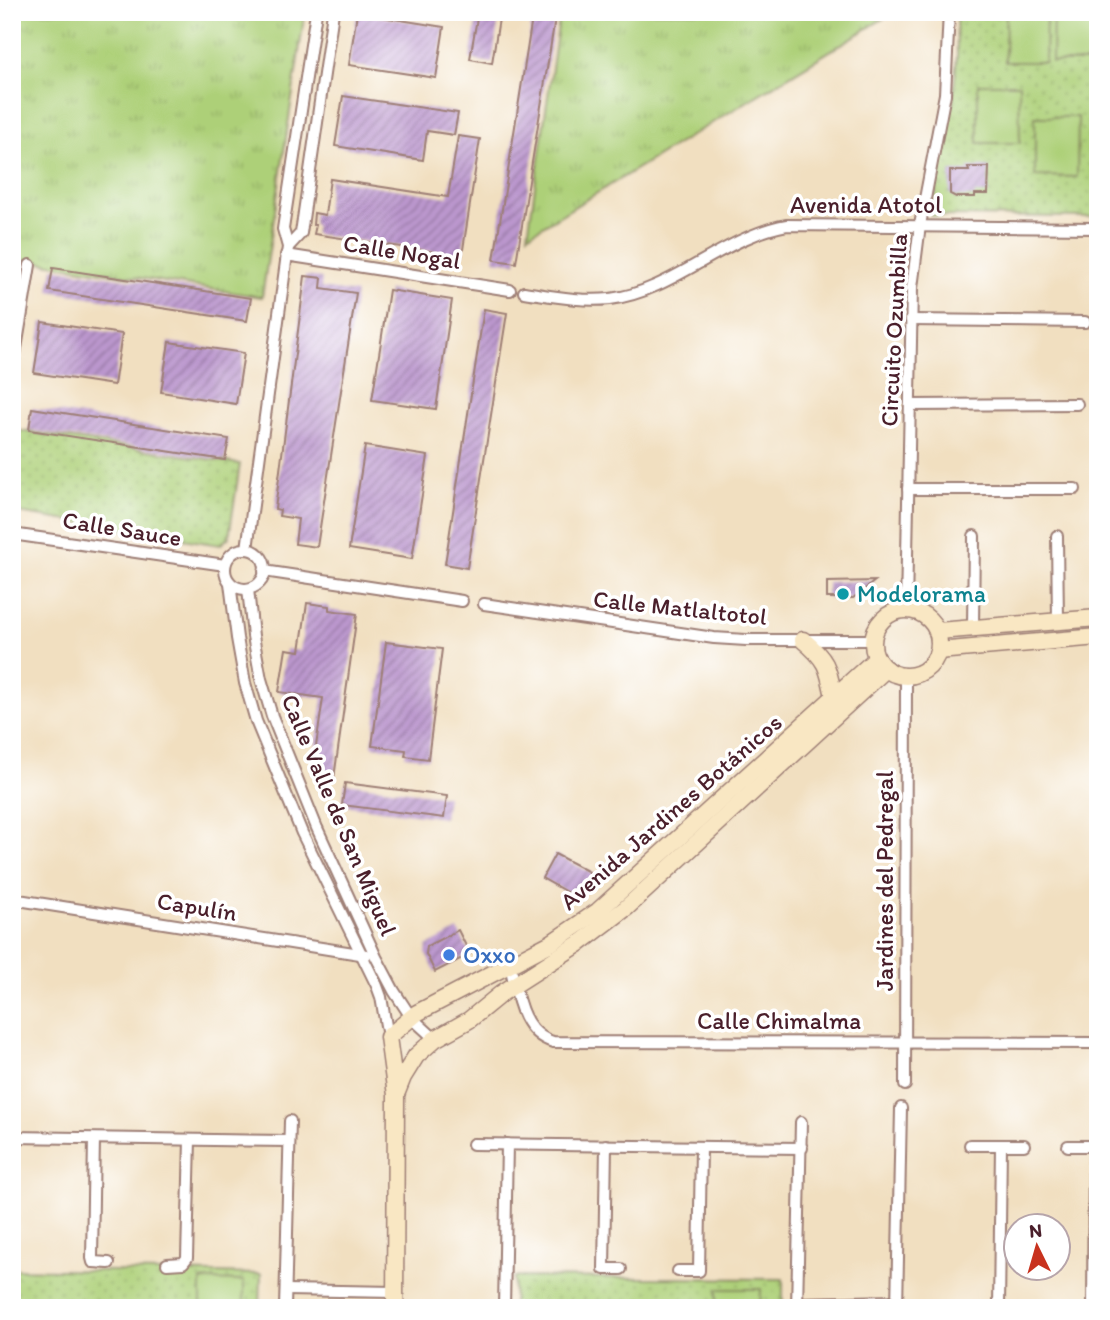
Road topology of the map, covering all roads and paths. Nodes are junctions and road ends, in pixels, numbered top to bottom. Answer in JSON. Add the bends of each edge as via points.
{"nodes":[{"id":1,"x":316,"y":12,"type":"edge"},
{"id":2,"x":333,"y":12,"type":"edge"},
{"id":3,"x":949,"y":12,"type":"edge"},
{"id":4,"x":919,"y":225,"type":"junction"},
{"id":5,"x":1098,"y":228,"type":"edge"},
{"id":6,"x":287,"y":251,"type":"junction"},
{"id":7,"x":30,"y":265,"type":"dead end"},
{"id":8,"x":510,"y":290,"type":"dead end"},
{"id":9,"x":524,"y":292,"type":"dead end"},
{"id":10,"x":911,"y":320,"type":"junction"},
{"id":11,"x":1085,"y":322,"type":"dead end"},
{"id":12,"x":12,"y":372,"type":"edge"},
{"id":13,"x":1077,"y":404,"type":"dead end"},
{"id":14,"x":910,"y":405,"type":"junction"},
{"id":15,"x":908,"y":489,"type":"junction"},
{"id":16,"x":1075,"y":489,"type":"dead end"},
{"id":17,"x":12,"y":534,"type":"edge"},
{"id":18,"x":974,"y":536,"type":"dead end"},
{"id":19,"x":1058,"y":536,"type":"dead end"},
{"id":20,"x":247,"y":549,"type":"junction"},
{"id":21,"x":225,"y":565,"type":"junction"},
{"id":22,"x":264,"y":571,"type":"junction"},
{"id":23,"x":230,"y":583,"type":"junction"},
{"id":24,"x":248,"y":589,"type":"junction"},
{"id":25,"x":462,"y":601,"type":"dead end"},
{"id":26,"x":484,"y":604,"type":"dead end"},
{"id":27,"x":906,"y":610,"type":"junction"},
{"id":28,"x":1098,"y":618,"type":"edge"},
{"id":29,"x":1058,"y":621,"type":"junction"},
{"id":30,"x":973,"y":628,"type":"junction"},
{"id":31,"x":938,"y":631,"type":"junction"},
{"id":32,"x":1098,"y":637,"type":"edge"},
{"id":33,"x":803,"y":640,"type":"junction"},
{"id":34,"x":873,"y":640,"type":"junction"},
{"id":35,"x":939,"y":650,"type":"junction"},
{"id":36,"x":881,"y":664,"type":"junction"},
{"id":37,"x":906,"y":676,"type":"junction"},
{"id":38,"x":834,"y":697,"type":"junction"},
{"id":39,"x":12,"y":899,"type":"edge"},
{"id":40,"x":360,"y":954,"type":"junction"},
{"id":41,"x":376,"y":957,"type":"junction"},
{"id":42,"x":510,"y":965,"type":"junction"},
{"id":43,"x":481,"y":981,"type":"junction"},
{"id":44,"x":514,"y":985,"type":"junction"},
{"id":45,"x":488,"y":1004,"type":"junction"},
{"id":46,"x":411,"y":1017,"type":"junction"},
{"id":47,"x":388,"y":1037,"type":"junction"},
{"id":48,"x":435,"y":1039,"type":"junction"},
{"id":49,"x":905,"y":1042,"type":"junction"},
{"id":50,"x":1098,"y":1043,"type":"edge"},
{"id":51,"x":905,"y":1085,"type":"dead end"},
{"id":52,"x":396,"y":1095,"type":"junction"},
{"id":53,"x":901,"y":1108,"type":"dead end"},
{"id":54,"x":290,"y":1121,"type":"dead end"},
{"id":55,"x":801,"y":1122,"type":"dead end"},
{"id":56,"x":12,"y":1137,"type":"edge"},
{"id":57,"x":94,"y":1139,"type":"junction"},
{"id":58,"x":190,"y":1140,"type":"junction"},
{"id":59,"x":289,"y":1141,"type":"junction"},
{"id":60,"x":473,"y":1144,"type":"dead end"},
{"id":61,"x":507,"y":1144,"type":"junction"},
{"id":62,"x":970,"y":1144,"type":"dead end"},
{"id":63,"x":606,"y":1145,"type":"junction"},
{"id":64,"x":1001,"y":1145,"type":"junction"},
{"id":65,"x":1024,"y":1145,"type":"dead end"},
{"id":66,"x":1068,"y":1146,"type":"dead end"},
{"id":67,"x":1096,"y":1146,"type":"edge"},
{"id":68,"x":701,"y":1147,"type":"junction"},
{"id":69,"x":802,"y":1148,"type":"junction"},
{"id":70,"x":109,"y":1263,"type":"dead end"},
{"id":71,"x":167,"y":1264,"type":"dead end"},
{"id":72,"x":621,"y":1269,"type":"dead end"},
{"id":73,"x":678,"y":1271,"type":"dead end"},
{"id":74,"x":286,"y":1290,"type":"junction"},
{"id":75,"x":395,"y":1300,"type":"edge"},
{"id":76,"x":897,"y":1304,"type":"edge"},
{"id":77,"x":797,"y":1305,"type":"edge"},
{"id":78,"x":285,"y":1308,"type":"edge"},
{"id":79,"x":504,"y":1308,"type":"edge"},
{"id":80,"x":999,"y":1308,"type":"edge"},
{"id":81,"x":1093,"y":1308,"type":"edge"}],
"edges":[{"from":1,"to":6,"type":"street","via":[[283,229]]},
{"from":2,"to":6,"type":"street","via":[[300,233]]},
{"from":3,"to":4,"type":"street","name":"Circuito Ozumbilla","via":[[945,94]]},
{"from":4,"to":5,"type":"street","name":"Avenida Atotol"},
{"from":4,"to":9,"type":"street","name":"Avenida Atotol","via":[[775,227],[622,297],[574,299]]},
{"from":4,"to":10,"type":"street","name":"Circuito Ozumbilla"},
{"from":6,"to":8,"type":"street","name":"Calle Nogal"},
{"from":6,"to":20,"type":"street"},
{"from":7,"to":12,"type":"street"},
{"from":10,"to":11,"type":"street"},
{"from":10,"to":14,"type":"street","name":"Circuito Ozumbilla"},
{"from":13,"to":14,"type":"street"},
{"from":14,"to":15,"type":"street","name":"Circuito Ozumbilla"},
{"from":15,"to":16,"type":"street"},
{"from":15,"to":27,"type":"street","name":"Circuito Ozumbilla"},
{"from":17,"to":21,"type":"street","name":"Calle Sauce"},
{"from":18,"to":30,"type":"street"},
{"from":19,"to":29,"type":"street"},
{"from":20,"to":21,"type":"street","via":[[235,552]]},
{"from":20,"to":22,"type":"street","via":[[258,554]]},
{"from":21,"to":23,"type":"street"},
{"from":22,"to":24,"type":"street","via":[[256,586]]},
{"from":22,"to":25,"type":"street"},
{"from":23,"to":24,"type":"street"},
{"from":23,"to":40,"type":"street","name":"Calle Valle de San Miguel","via":[[245,683],[256,721],[302,833]]},
{"from":24,"to":41,"type":"street","name":"Calle Valle de San Miguel","via":[[261,679],[272,716]]},
{"from":26,"to":33,"type":"street","name":"Calle Matlaltotol","via":[[715,638]]},
{"from":27,"to":31,"type":"street","via":[[925,615]]},
{"from":27,"to":34,"type":"street","via":[[890,614],[878,625]]},
{"from":28,"to":29,"type":"street"},
{"from":29,"to":30,"type":"street"},
{"from":30,"to":31,"type":"street"},
{"from":31,"to":35,"type":"street"},
{"from":32,"to":35,"type":"street"},
{"from":33,"to":34,"type":"street","name":"Calle Matlaltotol"},
{"from":33,"to":38,"type":"street","via":[[820,655]]},
{"from":34,"to":36,"type":"street"},
{"from":35,"to":37,"type":"street","via":[[932,664]]},
{"from":36,"to":37,"type":"street"},
{"from":36,"to":38,"type":"street","name":"Avenida Jardines Botánicos"},
{"from":36,"to":44,"type":"street","name":"Avenida Jardines Botánicos","via":[[626,908]]},
{"from":37,"to":49,"type":"street","name":"Jardines del Pedregal"},
{"from":38,"to":42,"type":"street","name":"Avenida Jardines Botánicos","via":[[598,911]]},
{"from":39,"to":40,"type":"street","name":"Capulín"},
{"from":40,"to":41,"type":"street","name":"Capulín"},
{"from":40,"to":47,"type":"street","name":"Calle Valle de San Miguel","via":[[381,998]]},
{"from":41,"to":46,"type":"street","name":"Calle Valle de San Miguel"},
{"from":42,"to":43,"type":"street","name":"Avenida Jardines Botánicos"},
{"from":42,"to":44,"type":"street","name":"Calle Chimalma"},
{"from":43,"to":45,"type":"street"},
{"from":43,"to":46,"type":"street","name":"Avenida Jardines Botánicos"},
{"from":44,"to":45,"type":"street","name":"Avenida Jardines Botánicos"},
{"from":44,"to":49,"type":"street","name":"Calle Chimalma","via":[[527,1021],[553,1042]]},
{"from":45,"to":48,"type":"street","name":"Avenida Jardines Botánicos"},
{"from":46,"to":47,"type":"street","name":"Avenida Jardines Botánicos"},
{"from":46,"to":48,"type":"street","name":"Calle Valle de San Miguel"},
{"from":47,"to":52,"type":"street","name":"Avenida Jardines Botánicos"},
{"from":48,"to":52,"type":"street","name":"Avenida Jardines Botánicos","via":[[416,1056]]},
{"from":49,"to":50,"type":"street","name":"Calle Chimalma"},
{"from":49,"to":51,"type":"street","name":"Jardines del Pedregal"},
{"from":52,"to":75,"type":"street","name":"Avenida Jardines Botánicos"},
{"from":53,"to":76,"type":"street"},
{"from":54,"to":59,"type":"street"},
{"from":55,"to":69,"type":"street"},
{"from":56,"to":57,"type":"street"},
{"from":57,"to":58,"type":"street"},
{"from":57,"to":70,"type":"street","via":[[92,1258],[96,1263]]},
{"from":58,"to":59,"type":"street"},
{"from":58,"to":71,"type":"street","via":[[187,1258],[183,1263]]},
{"from":59,"to":74,"type":"street"},
{"from":60,"to":61,"type":"street"},
{"from":61,"to":63,"type":"street"},
{"from":61,"to":79,"type":"street"},
{"from":62,"to":64,"type":"street"},
{"from":63,"to":68,"type":"street"},
{"from":63,"to":72,"type":"street","via":[[604,1269]]},
{"from":64,"to":65,"type":"street"},
{"from":64,"to":80,"type":"street"},
{"from":66,"to":67,"type":"street"},
{"from":67,"to":81,"type":"street"},
{"from":68,"to":69,"type":"street"},
{"from":68,"to":73,"type":"street","via":[[699,1271]]},
{"from":69,"to":77,"type":"street"},
{"from":74,"to":75,"type":"street"},
{"from":74,"to":78,"type":"street"},
{"from":76,"to":77,"type":"street"}]}
